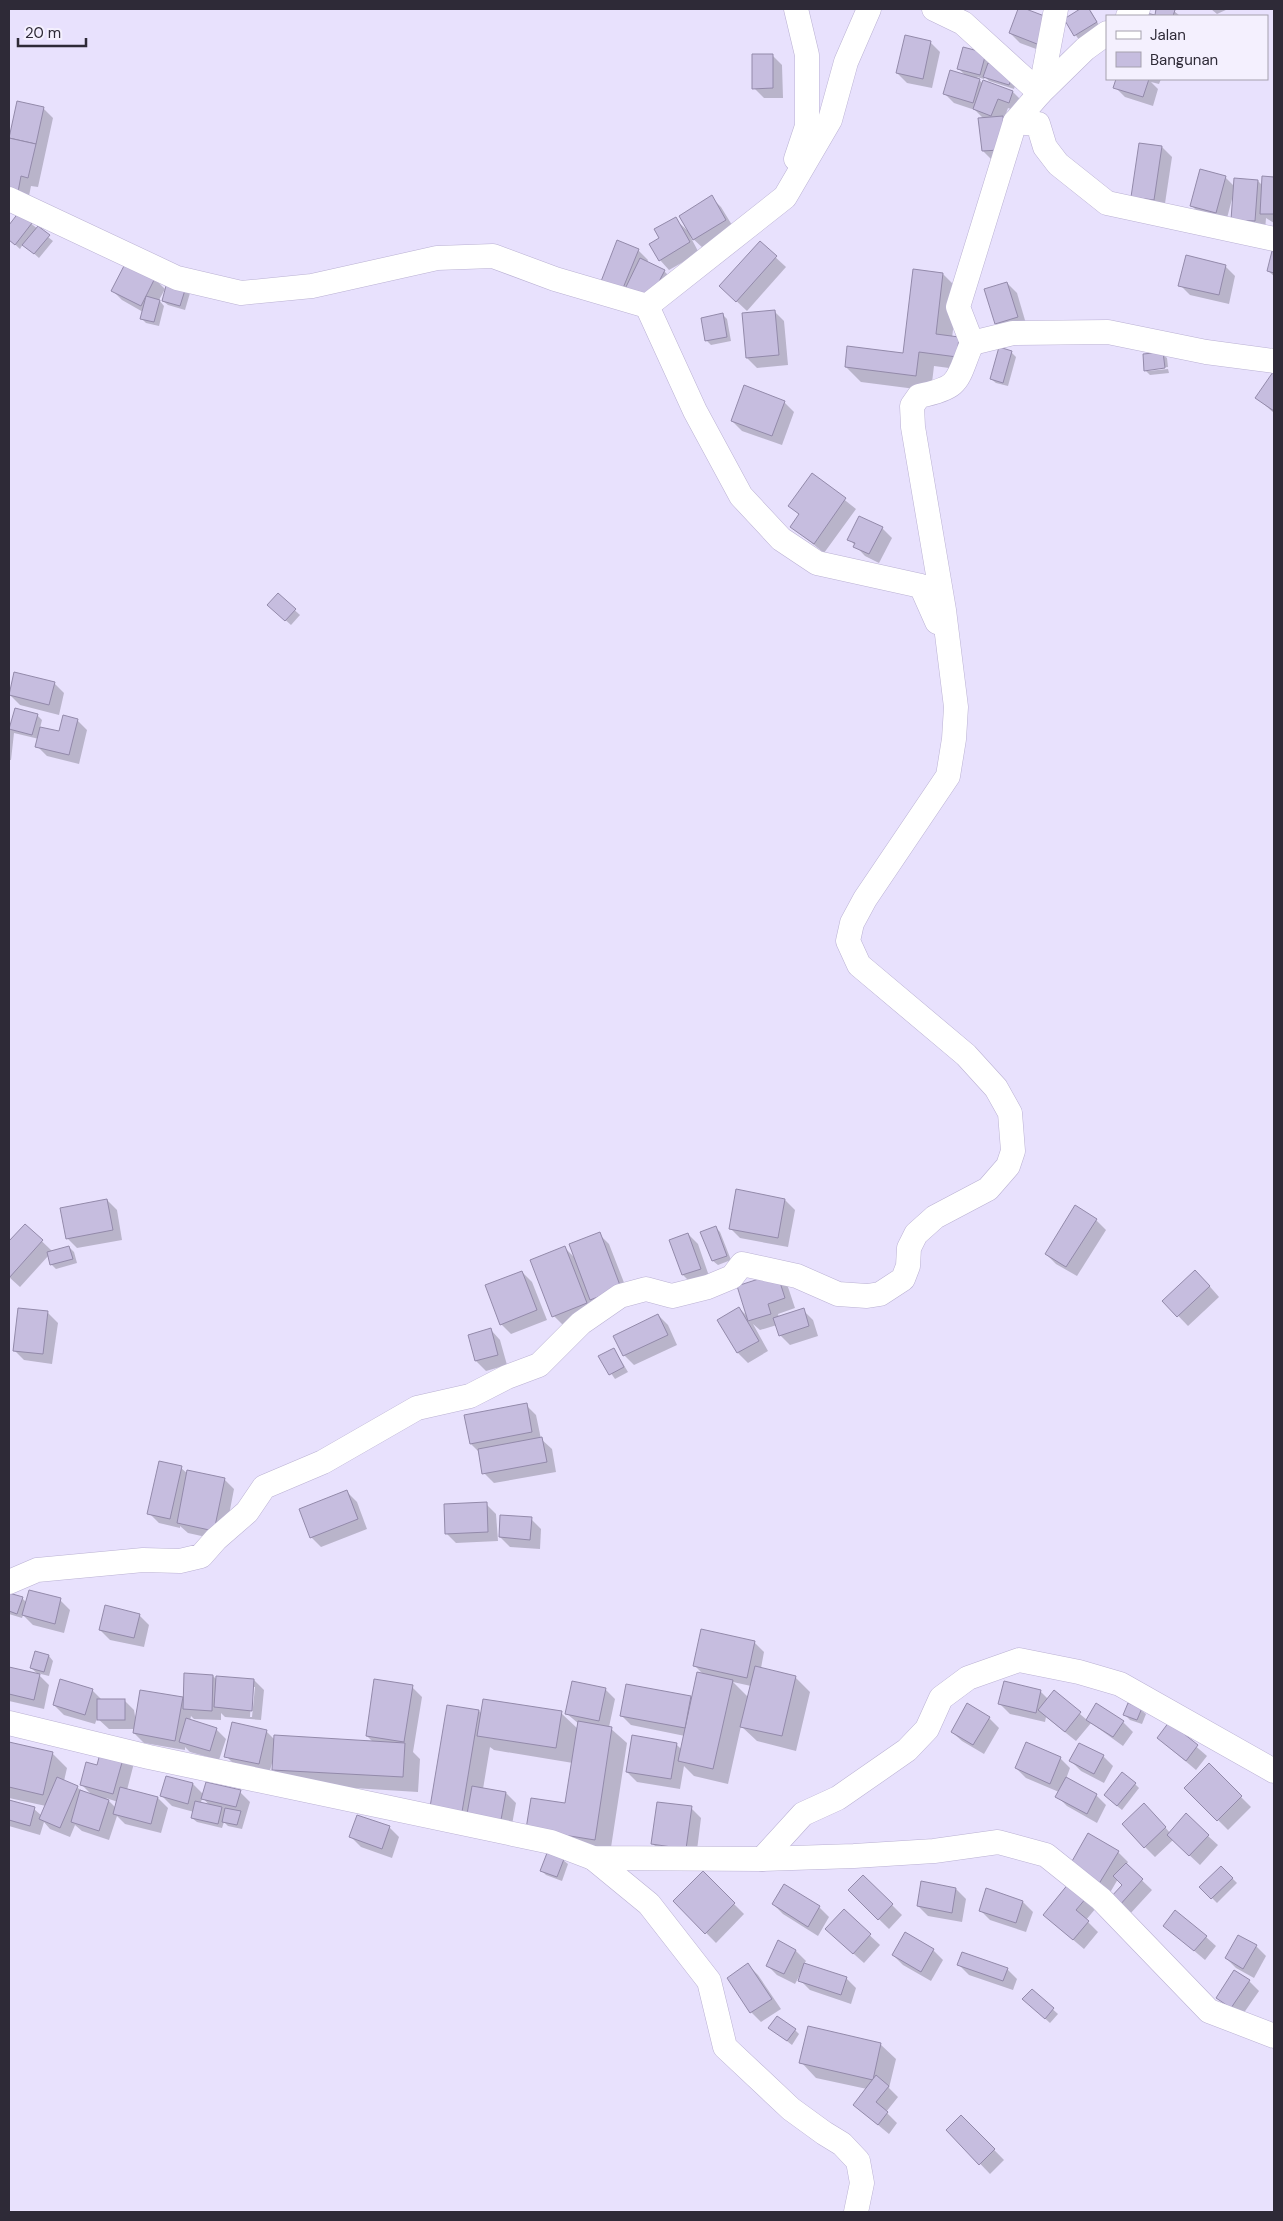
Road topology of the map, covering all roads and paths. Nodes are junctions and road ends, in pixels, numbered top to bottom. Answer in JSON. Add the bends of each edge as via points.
{"nodes":[{"id":1,"x":796,"y":9,"type":"edge"},
{"id":2,"x":869,"y":9,"type":"edge"},
{"id":3,"x":934,"y":9,"type":"edge"},
{"id":4,"x":1056,"y":9,"type":"edge"},
{"id":5,"x":1106,"y":34,"type":"edge"},
{"id":6,"x":1040,"y":93,"type":"junction"},
{"id":7,"x":1014,"y":122,"type":"junction"},
{"id":8,"x":785,"y":197,"type":"junction"},
{"id":9,"x":9,"y":199,"type":"edge"},
{"id":10,"x":1274,"y":239,"type":"edge"},
{"id":11,"x":647,"y":306,"type":"junction"},
{"id":12,"x":972,"y":343,"type":"junction"},
{"id":13,"x":1274,"y":361,"type":"edge"},
{"id":14,"x":949,"y":650,"type":"junction"},
{"id":15,"x":9,"y":1582,"type":"edge"},
{"id":16,"x":9,"y":1723,"type":"edge"},
{"id":17,"x":1274,"y":1771,"type":"edge"},
{"id":18,"x":593,"y":1858,"type":"junction"},
{"id":19,"x":762,"y":1859,"type":"junction"},
{"id":20,"x":1274,"y":2036,"type":"edge"},
{"id":21,"x":856,"y":2212,"type":"edge"}],
"edges":[{"from":1,"to":8,"type":"street","via":[[806,55],[807,126]]},
{"from":2,"to":8,"type":"street","via":[[846,62],[830,120]]},
{"from":3,"to":6,"type":"street","via":[[963,23]]},
{"from":4,"to":6,"type":"street"},
{"from":5,"to":6,"type":"street"},
{"from":6,"to":7,"type":"street"},
{"from":7,"to":10,"type":"street","via":[[1038,124],[1045,147],[1058,164],[1106,203]]},
{"from":7,"to":12,"type":"street","via":[[958,307]]},
{"from":8,"to":11,"type":"street"},
{"from":9,"to":11,"type":"street","via":[[177,278],[241,293],[312,286],[437,258],[492,256],[555,279]]},
{"from":11,"to":14,"type":"street","via":[[695,411],[741,496],[781,539],[817,563],[921,586]]},
{"from":12,"to":13,"type":"street","via":[[1013,333],[1108,332],[1206,352]]},
{"from":12,"to":14,"type":"street","via":[[954,385],[944,391],[919,396],[912,406]]},
{"from":14,"to":15,"type":"street","via":[[956,707],[948,776],[865,899],[852,923],[848,941],[858,965],[966,1056],[996,1088],[1010,1113],[1013,1151],[1008,1166],[988,1189],[935,1217],[916,1234],[909,1248],[903,1279],[880,1294],[838,1294],[797,1276],[742,1264],[732,1277],[708,1287],[672,1296],[646,1289],[620,1296],[581,1323],[539,1365],[470,1396],[417,1408],[323,1462],[264,1487],[247,1512],[201,1556],[180,1561],[143,1560],[37,1570]]},
{"from":16,"to":18,"type":"street","via":[[149,1757],[551,1842]]},
{"from":17,"to":19,"type":"street","via":[[1120,1684],[1019,1660],[968,1678],[941,1698],[927,1729],[907,1750],[838,1798],[803,1814]]},
{"from":18,"to":19,"type":"street"},
{"from":18,"to":21,"type":"street","via":[[649,1904],[709,1980],[725,2047],[791,2109],[842,2144],[858,2161],[862,2182]]},
{"from":19,"to":20,"type":"street","via":[[934,1851],[998,1842],[1046,1856],[1101,1899],[1209,2011]]}]}
